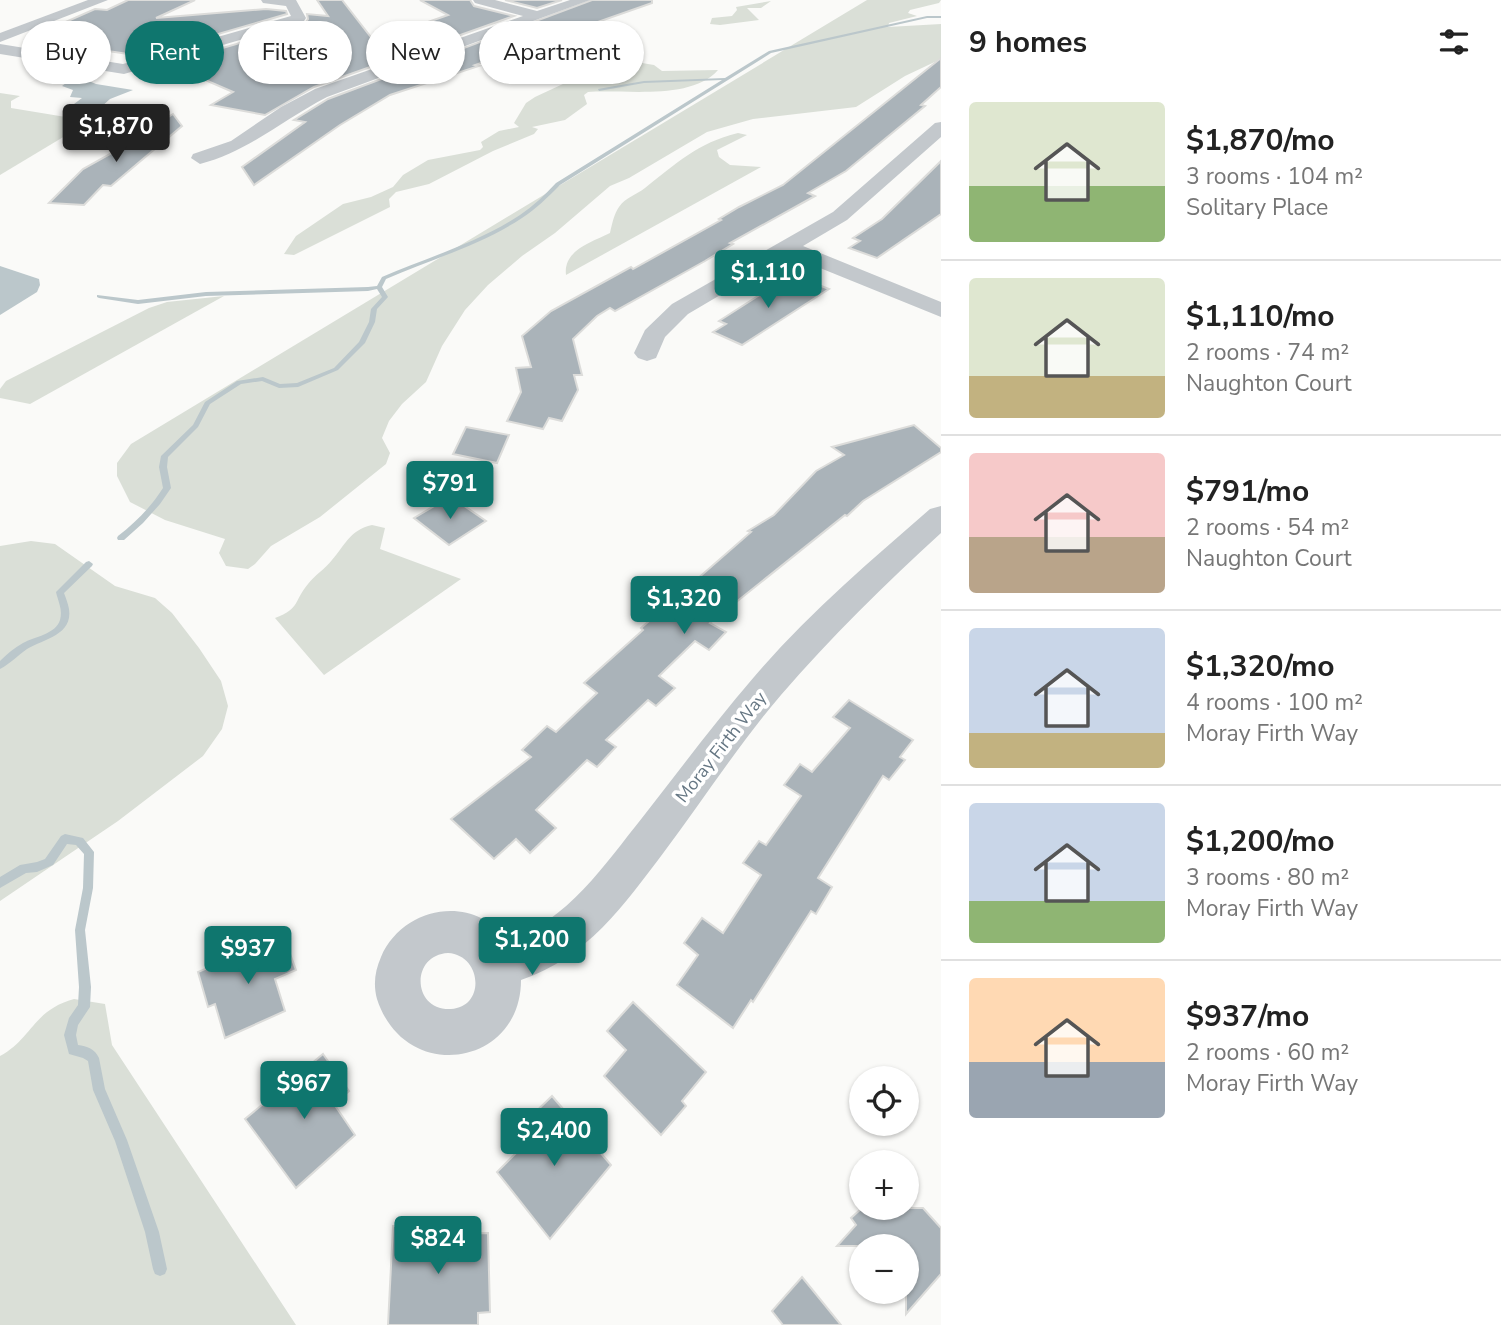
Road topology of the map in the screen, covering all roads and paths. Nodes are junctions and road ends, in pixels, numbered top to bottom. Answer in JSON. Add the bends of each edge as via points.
{"nodes":[{"id":1,"x":96,"y":0,"type":"edge"},
{"id":2,"x":268,"y":0,"type":"edge"},
{"id":3,"x":480,"y":0,"type":"edge"},
{"id":4,"x":583,"y":0,"type":"edge"},
{"id":5,"x":538,"y":16,"type":"junction"},
{"id":6,"x":12,"y":19,"type":"dead end"},
{"id":7,"x":24,"y":21,"type":"edge"},
{"id":8,"x":40,"y":21,"type":"edge"},
{"id":9,"x":21,"y":29,"type":"edge"},
{"id":10,"x":0,"y":38,"type":"edge"},
{"id":11,"x":0,"y":49,"type":"edge"},
{"id":12,"x":0,"y":60,"type":"edge"},
{"id":13,"x":18,"y":69,"type":"dead end"},
{"id":14,"x":941,"y":127,"type":"edge"},
{"id":15,"x":200,"y":158,"type":"dead end"},
{"id":16,"x":786,"y":247,"type":"junction"},
{"id":17,"x":941,"y":310,"type":"edge"},
{"id":18,"x":647,"y":353,"type":"dead end"},
{"id":19,"x":941,"y":516,"type":"edge"},
{"id":20,"x":497,"y":966,"type":"dead end"}],
"edges":[{"from":1,"to":8,"type":"street"},
{"from":2,"to":11,"type":"street","via":[[291,3],[299,18],[124,69]]},
{"from":3,"to":5,"type":"street"},
{"from":4,"to":5,"type":"street"},
{"from":5,"to":15,"type":"street","via":[[321,93],[237,145]]},
{"from":6,"to":7,"type":"street"},
{"from":9,"to":10,"type":"street"},
{"from":12,"to":13,"type":"street","via":[[21,64]]},
{"from":14,"to":16,"type":"street","via":[[840,216]]},
{"from":16,"to":17,"type":"street"},
{"from":16,"to":18,"type":"street","via":[[680,309],[654,335]]},
{"from":19,"to":20,"type":"street","name":"Moray Firth Way","via":[[862,586],[767,686],[582,920],[534,954]]}]}
